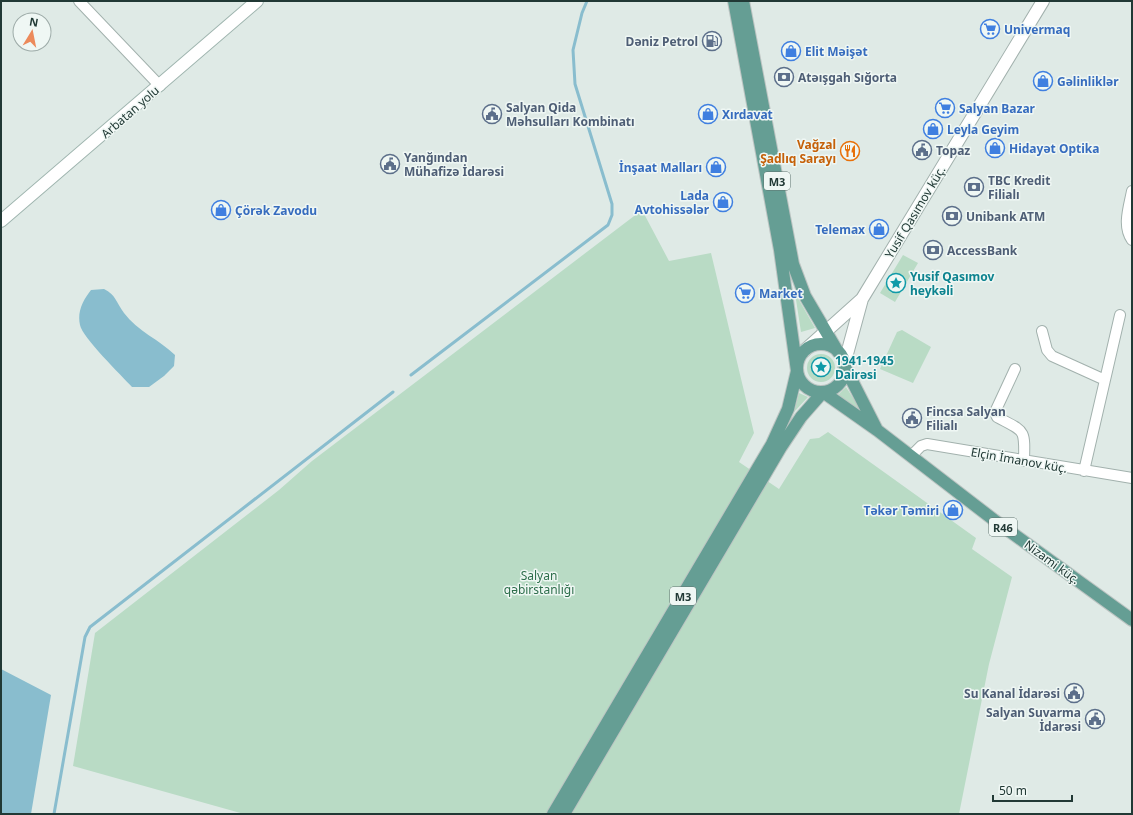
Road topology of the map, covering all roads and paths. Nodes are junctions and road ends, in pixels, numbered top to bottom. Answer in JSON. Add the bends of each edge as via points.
{"nodes":[{"id":1,"x":80,"y":1,"type":"edge"},
{"id":2,"x":258,"y":1,"type":"edge"},
{"id":3,"x":734,"y":1,"type":"edge"},
{"id":4,"x":743,"y":1,"type":"edge"},
{"id":5,"x":1043,"y":1,"type":"edge"},
{"id":6,"x":160,"y":86,"type":"junction"},
{"id":7,"x":1132,"y":191,"type":"edge"},
{"id":8,"x":1,"y":221,"type":"edge"},
{"id":9,"x":1130,"y":237,"type":"edge"},
{"id":10,"x":862,"y":299,"type":"junction"},
{"id":11,"x":1120,"y":315,"type":"dead end"},
{"id":12,"x":826,"y":331,"type":"junction"},
{"id":13,"x":1042,"y":331,"type":"dead end"},
{"id":14,"x":804,"y":351,"type":"junction"},
{"id":15,"x":838,"y":352,"type":"junction"},
{"id":16,"x":844,"y":365,"type":"junction"},
{"id":17,"x":1015,"y":368,"type":"dead end"},
{"id":18,"x":797,"y":371,"type":"junction"},
{"id":19,"x":1105,"y":380,"type":"junction"},
{"id":20,"x":823,"y":392,"type":"junction"},
{"id":21,"x":878,"y":430,"type":"junction"},
{"id":22,"x":911,"y":456,"type":"junction"},
{"id":23,"x":1024,"y":461,"type":"junction"},
{"id":24,"x":1084,"y":470,"type":"junction"},
{"id":25,"x":1132,"y":478,"type":"edge"},
{"id":26,"x":1130,"y":616,"type":"edge"},
{"id":27,"x":553,"y":814,"type":"edge"},
{"id":28,"x":564,"y":814,"type":"edge"}],
"edges":[{"from":1,"to":6,"type":"street"},
{"from":2,"to":6,"type":"street","name":"Arbatan yolu"},
{"from":3,"to":18,"type":"main road","via":[[780,250]]},
{"from":4,"to":12,"type":"main road","number":"M3","via":[[790,255],[800,284]]},
{"from":5,"to":10,"type":"street","name":"Yusif Qasımov küç."},
{"from":6,"to":8,"type":"street","name":"Arbatan yolu"},
{"from":7,"to":9,"type":"street","via":[[1126,226]]},
{"from":10,"to":12,"type":"street"},
{"from":10,"to":16,"type":"street"},
{"from":11,"to":19,"type":"street"},
{"from":12,"to":14,"type":"street"},
{"from":12,"to":15,"type":"main road","number":"M3"},
{"from":13,"to":19,"type":"street","via":[[1047,350],[1052,356]]},
{"from":14,"to":15,"type":"main road","via":[[810,347],[825,345]]},
{"from":14,"to":18,"type":"main road"},
{"from":15,"to":16,"type":"main road"},
{"from":16,"to":20,"type":"main road","via":[[844,373],[837,386]]},
{"from":16,"to":21,"type":"main road"},
{"from":17,"to":23,"type":"street","via":[[995,412],[997,417],[1020,430],[1025,437]]},
{"from":18,"to":20,"type":"main road","via":[[803,384],[816,392]]},
{"from":18,"to":27,"type":"main road","number":"M3","via":[[788,409],[772,444]]},
{"from":19,"to":24,"type":"street"},
{"from":20,"to":21,"type":"main road","name":"Nizami küç."},
{"from":20,"to":28,"type":"main road","via":[[801,417],[781,447]]},
{"from":21,"to":22,"type":"main road","name":"Nizami küç.","number":"R46"},
{"from":22,"to":23,"type":"street","name":"Elçin İmanov küç.","via":[[927,444]]},
{"from":22,"to":26,"type":"main road","name":"Nizami küç.","number":"R46","via":[[994,520]]},
{"from":23,"to":24,"type":"street","name":"Elçin İmanov küç."},
{"from":24,"to":25,"type":"street","name":"Elçin İmanov küç."}]}
